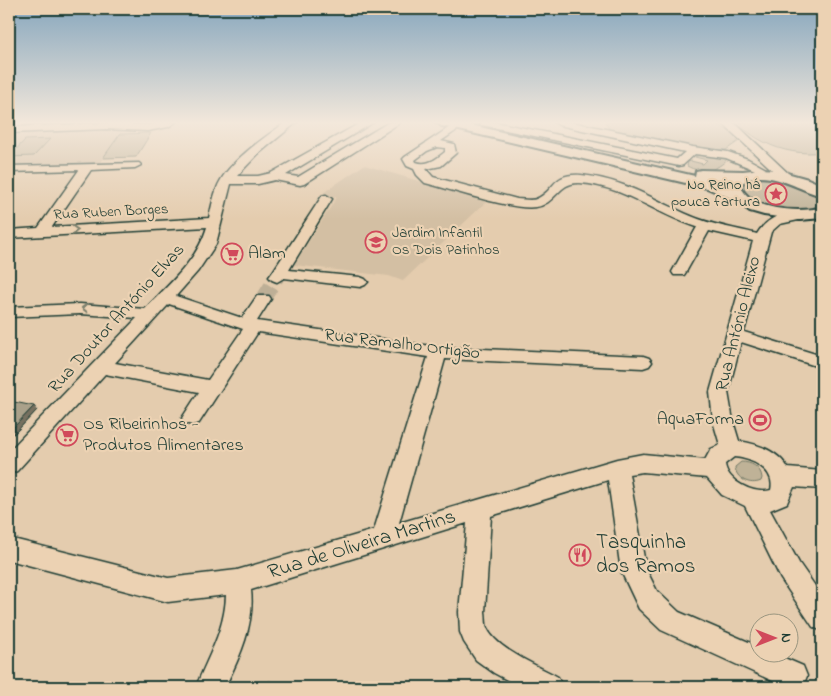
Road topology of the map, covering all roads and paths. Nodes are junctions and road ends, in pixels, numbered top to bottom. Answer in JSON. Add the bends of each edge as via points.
{"nodes":[{"id":1,"x":253,"y":154,"type":"edge"},
{"id":2,"x":313,"y":154,"type":"edge"},
{"id":3,"x":343,"y":154,"type":"edge"},
{"id":4,"x":415,"y":154,"type":"edge"},
{"id":5,"x":449,"y":154,"type":"edge"},
{"id":6,"x":587,"y":154,"type":"edge"},
{"id":7,"x":608,"y":154,"type":"edge"},
{"id":8,"x":638,"y":154,"type":"edge"},
{"id":9,"x":688,"y":154,"type":"edge"},
{"id":10,"x":722,"y":154,"type":"edge"},
{"id":11,"x":761,"y":155,"type":"joint"},
{"id":12,"x":135,"y":165,"type":"dead end"},
{"id":13,"x":87,"y":167,"type":"junction"},
{"id":14,"x":419,"y":167,"type":"junction"},
{"id":15,"x":9,"y":169,"type":"edge"},
{"id":16,"x":752,"y":173,"type":"junction"},
{"id":17,"x":275,"y":176,"type":"junction"},
{"id":18,"x":793,"y":179,"type":"junction"},
{"id":19,"x":227,"y":180,"type":"junction"},
{"id":20,"x":822,"y":184,"type":"edge"},
{"id":21,"x":822,"y":191,"type":"edge"},
{"id":22,"x":326,"y":199,"type":"dead end"},
{"id":23,"x":742,"y":199,"type":"junction"},
{"id":24,"x":822,"y":213,"type":"edge"},
{"id":25,"x":798,"y":216,"type":"junction"},
{"id":26,"x":216,"y":222,"type":"junction"},
{"id":27,"x":705,"y":225,"type":"junction"},
{"id":28,"x":42,"y":232,"type":"junction"},
{"id":29,"x":763,"y":233,"type":"junction"},
{"id":30,"x":9,"y":234,"type":"edge"},
{"id":31,"x":679,"y":272,"type":"dead end"},
{"id":32,"x":360,"y":282,"type":"dead end"},
{"id":33,"x":167,"y":298,"type":"junction"},
{"id":34,"x":263,"y":298,"type":"tunnel mouth"},
{"id":35,"x":9,"y":312,"type":"edge"},
{"id":36,"x":150,"y":315,"type":"junction"},
{"id":37,"x":250,"y":326,"type":"junction"},
{"id":38,"x":736,"y":335,"type":"junction"},
{"id":39,"x":438,"y":353,"type":"junction"},
{"id":40,"x":643,"y":362,"type":"dead end"},
{"id":41,"x":822,"y":362,"type":"edge"},
{"id":42,"x":102,"y":367,"type":"junction"},
{"id":43,"x":213,"y":388,"type":"junction"},
{"id":44,"x":192,"y":418,"type":"dead end"},
{"id":45,"x":731,"y":449,"type":"junction"},
{"id":46,"x":9,"y":465,"type":"edge"},
{"id":47,"x":616,"y":468,"type":"junction"},
{"id":48,"x":715,"y":470,"type":"junction"},
{"id":49,"x":782,"y":477,"type":"junction"},
{"id":50,"x":822,"y":480,"type":"edge"},
{"id":51,"x":754,"y":501,"type":"junction"},
{"id":52,"x":480,"y":509,"type":"junction"},
{"id":53,"x":383,"y":538,"type":"junction"},
{"id":54,"x":9,"y":549,"type":"edge"},
{"id":55,"x":236,"y":582,"type":"junction"},
{"id":56,"x":822,"y":618,"type":"edge"},
{"id":57,"x":793,"y":676,"type":"dead end"},
{"id":58,"x":210,"y":687,"type":"edge"},
{"id":59,"x":548,"y":687,"type":"edge"}],
"edges":[{"from":1,"to":19,"type":"street","name":"Rua Doutor António Elvas"},
{"from":2,"to":17,"type":"street"},
{"from":3,"to":17,"type":"street","via":[[300,181]]},
{"from":4,"to":14,"type":"street","via":[[409,159],[411,164]]},
{"from":5,"to":14,"type":"street","via":[[437,164]]},
{"from":6,"to":23,"type":"main road","via":[[712,185]]},
{"from":7,"to":16,"type":"main road","via":[[693,172]]},
{"from":8,"to":9,"type":"street","via":[[679,163]]},
{"from":10,"to":16,"type":"street","via":[[739,158]]},
{"from":11,"to":16,"type":"street"},
{"from":11,"to":18,"type":"street"},
{"from":12,"to":13,"type":"street"},
{"from":13,"to":15,"type":"street"},
{"from":13,"to":28,"type":"street"},
{"from":14,"to":27,"type":"street","via":[[429,180],[529,204],[539,203],[565,180],[592,181],[636,194]]},
{"from":16,"to":18,"type":"main road"},
{"from":16,"to":23,"type":"main road","via":[[732,184]]},
{"from":17,"to":19,"type":"street","via":[[258,180]]},
{"from":18,"to":20,"type":"main road"},
{"from":18,"to":21,"type":"main road"},
{"from":19,"to":26,"type":"street","name":"Rua Doutor António Elvas"},
{"from":22,"to":32,"type":"street","via":[[278,275]]},
{"from":23,"to":25,"type":"main road","via":[[767,210]]},
{"from":23,"to":29,"type":"street","via":[[761,216]]},
{"from":24,"to":25,"type":"main road"},
{"from":25,"to":29,"type":"street","via":[[778,220]]},
{"from":28,"to":26,"type":"street","name":"Rua Ruben Borges","one_way":true},
{"from":26,"to":33,"type":"street","name":"Rua Doutor António Elvas","via":[[202,256]]},
{"from":27,"to":29,"type":"street"},
{"from":27,"to":31,"type":"street"},
{"from":28,"to":30,"type":"street","name":"Rua Ruben Borges"},
{"from":29,"to":38,"type":"street","name":"Rua António Aleixo"},
{"from":33,"to":36,"type":"street","name":"Rua Doutor António Elvas"},
{"from":33,"to":37,"type":"street","name":"Rua Ramalho Ortigão"},
{"from":34,"to":37,"type":"street"},
{"from":36,"to":35,"type":"street","one_way":true,"via":[[103,308]]},
{"from":36,"to":42,"type":"street","name":"Rua Doutor António Elvas"},
{"from":37,"to":39,"type":"street","name":"Rua Ramalho Ortigão"},
{"from":37,"to":43,"type":"street"},
{"from":38,"to":41,"type":"street"},
{"from":38,"to":45,"type":"street","name":"Rua António Aleixo","via":[[719,392]]},
{"from":39,"to":40,"type":"street","name":"Rua Ramalho Ortigão"},
{"from":39,"to":53,"type":"street"},
{"from":42,"to":43,"type":"street"},
{"from":42,"to":46,"type":"street","name":"Rua Doutor António Elvas"},
{"from":43,"to":44,"type":"street"},
{"from":45,"to":48,"type":"street","via":[[721,452],[715,460]]},
{"from":45,"to":49,"type":"street","via":[[743,449],[761,456]]},
{"from":47,"to":48,"type":"street","name":"Rua de Oliveira Martins","via":[[643,463]]},
{"from":47,"to":52,"type":"street","name":"Rua de Oliveira Martins"},
{"from":47,"to":57,"type":"street","via":[[634,571],[648,600],[670,621]]},
{"from":48,"to":51,"type":"street","via":[[733,492]]},
{"from":49,"to":50,"type":"street"},
{"from":49,"to":51,"type":"street","via":[[782,494],[766,502]]},
{"from":51,"to":56,"type":"street","via":[[790,571]]},
{"from":52,"to":53,"type":"street","name":"Rua de Oliveira Martins"},
{"from":52,"to":59,"type":"street","via":[[472,612],[474,632],[486,650]]},
{"from":53,"to":55,"type":"street","name":"Rua de Oliveira Martins"},
{"from":54,"to":55,"type":"street","name":"Rua de Oliveira Martins","via":[[168,590]]},
{"from":55,"to":58,"type":"street","via":[[239,604],[236,630]]}]}
